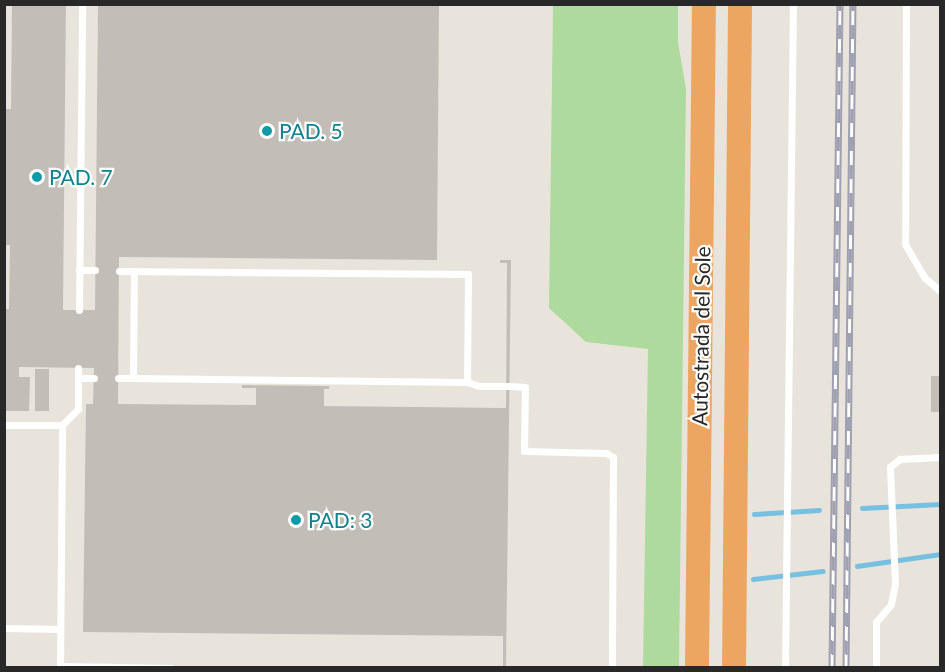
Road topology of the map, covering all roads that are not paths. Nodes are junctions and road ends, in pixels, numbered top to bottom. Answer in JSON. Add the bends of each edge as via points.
{"nodes":[{"id":1,"x":82,"y":4,"type":"edge"},
{"id":2,"x":704,"y":4,"type":"edge"},
{"id":3,"x":740,"y":4,"type":"edge"},
{"id":4,"x":793,"y":4,"type":"edge"},
{"id":5,"x":906,"y":4,"type":"edge"},
{"id":6,"x":79,"y":270,"type":"junction"},
{"id":7,"x":95,"y":270,"type":"dead end"},
{"id":8,"x":119,"y":271,"type":"dead end"},
{"id":9,"x":134,"y":271,"type":"junction"},
{"id":10,"x":940,"y":291,"type":"edge"},
{"id":11,"x":79,"y":310,"type":"dead end"},
{"id":12,"x":78,"y":368,"type":"dead end"},
{"id":13,"x":78,"y":378,"type":"junction"},
{"id":14,"x":94,"y":378,"type":"dead end"},
{"id":15,"x":118,"y":378,"type":"dead end"},
{"id":16,"x":133,"y":378,"type":"junction"},
{"id":17,"x":466,"y":382,"type":"junction"},
{"id":18,"x":4,"y":425,"type":"edge"},
{"id":19,"x":62,"y":425,"type":"junction"},
{"id":20,"x":940,"y":457,"type":"edge"},
{"id":21,"x":4,"y":628,"type":"edge"},
{"id":22,"x":60,"y":629,"type":"junction"},
{"id":23,"x":60,"y":667,"type":"edge"},
{"id":24,"x":171,"y":668,"type":"edge"},
{"id":25,"x":612,"y":668,"type":"edge"},
{"id":26,"x":697,"y":668,"type":"edge"},
{"id":27,"x":734,"y":668,"type":"edge"},
{"id":28,"x":785,"y":668,"type":"edge"},
{"id":29,"x":876,"y":668,"type":"edge"}],
"edges":[{"from":1,"to":6,"type":"lane"},
{"from":2,"to":26,"type":"highway","name":"Autostrada del Sole"},
{"from":3,"to":27,"type":"highway","name":"Autostrada del Sole"},
{"from":4,"to":28,"type":"lane"},
{"from":5,"to":10,"type":"lane","via":[[905,244],[925,278]]},
{"from":6,"to":7,"type":"lane"},
{"from":6,"to":11,"type":"lane"},
{"from":8,"to":9,"type":"lane"},
{"from":9,"to":16,"type":"lane"},
{"from":9,"to":17,"type":"lane","via":[[468,274]]},
{"from":12,"to":13,"type":"lane"},
{"from":13,"to":14,"type":"lane"},
{"from":13,"to":19,"type":"lane","via":[[78,409]]},
{"from":15,"to":16,"type":"lane"},
{"from":16,"to":17,"type":"lane"},
{"from":17,"to":25,"type":"lane","via":[[525,387],[524,451],[613,456]]},
{"from":18,"to":19,"type":"lane"},
{"from":19,"to":22,"type":"lane"},
{"from":20,"to":29,"type":"lane","via":[[900,459],[890,467],[895,583],[891,604],[876,622]]},
{"from":21,"to":22,"type":"lane"},
{"from":22,"to":23,"type":"lane"},
{"from":23,"to":24,"type":"lane"}]}
